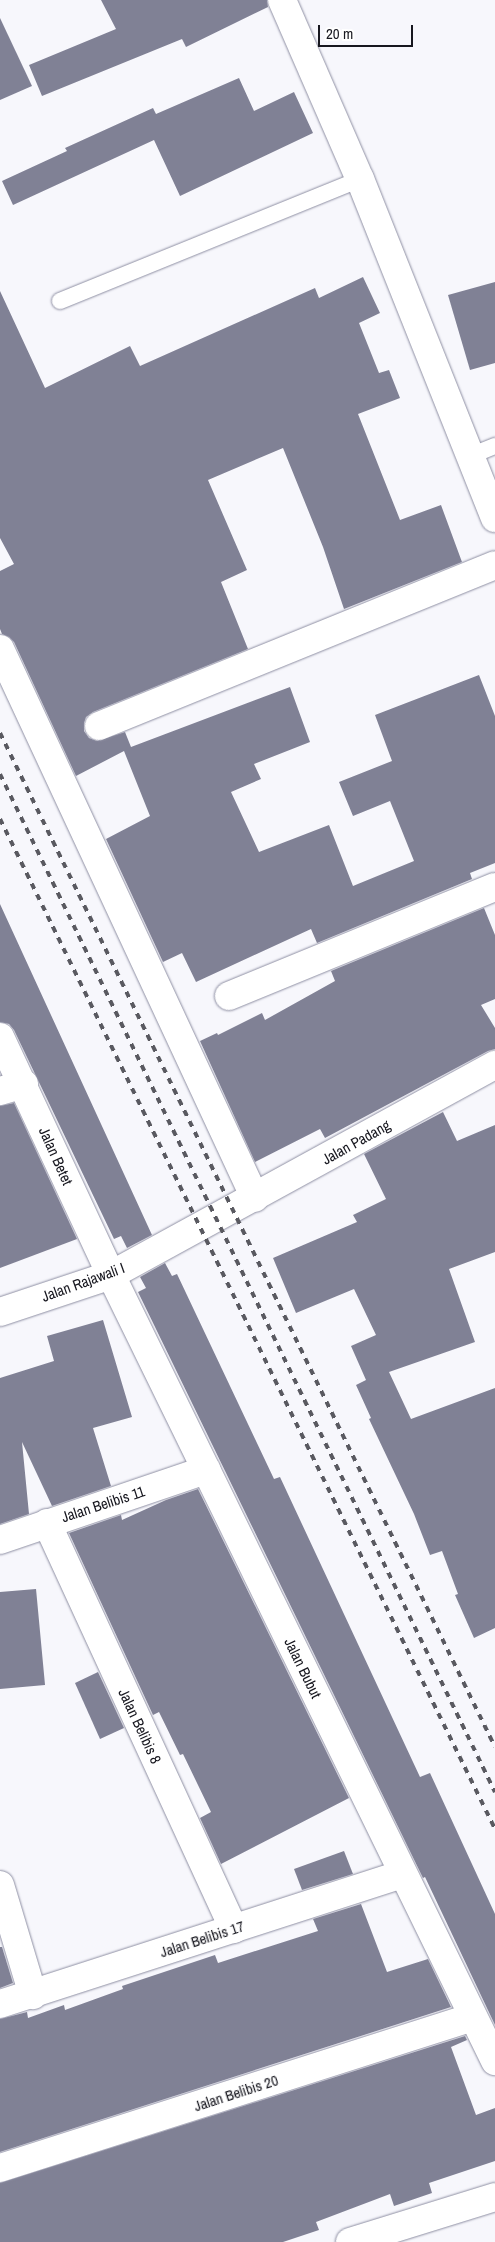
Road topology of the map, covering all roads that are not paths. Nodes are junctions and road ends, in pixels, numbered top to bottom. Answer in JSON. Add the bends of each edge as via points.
{"nodes":[{"id":1,"x":282,"y":0,"type":"edge"},
{"id":2,"x":360,"y":179,"type":"junction"},
{"id":3,"x":60,"y":302,"type":"dead end"},
{"id":4,"x":495,"y":446,"type":"edge"},
{"id":5,"x":470,"y":456,"type":"junction"},
{"id":6,"x":495,"y":518,"type":"edge"},
{"id":7,"x":495,"y":565,"type":"edge"},
{"id":8,"x":0,"y":649,"type":"edge"},
{"id":9,"x":99,"y":726,"type":"dead end"},
{"id":10,"x":495,"y":887,"type":"edge"},
{"id":11,"x":229,"y":996,"type":"dead end"},
{"id":12,"x":0,"y":1037,"type":"edge"},
{"id":13,"x":495,"y":1065,"type":"edge"},
{"id":14,"x":12,"y":1088,"type":"edge"},
{"id":15,"x":255,"y":1198,"type":"junction"},
{"id":16,"x":217,"y":1219,"type":"joint"},
{"id":17,"x":110,"y":1276,"type":"junction"},
{"id":18,"x":0,"y":1312,"type":"edge"},
{"id":19,"x":206,"y":1470,"type":"junction"},
{"id":20,"x":47,"y":1523,"type":"junction"},
{"id":21,"x":0,"y":1540,"type":"edge"},
{"id":22,"x":403,"y":1874,"type":"junction"},
{"id":23,"x":0,"y":1885,"type":"edge"},
{"id":24,"x":234,"y":1929,"type":"junction"},
{"id":25,"x":33,"y":1994,"type":"junction"},
{"id":26,"x":0,"y":2004,"type":"edge"},
{"id":27,"x":472,"y":2017,"type":"junction"},
{"id":28,"x":495,"y":2062,"type":"edge"},
{"id":29,"x":0,"y":2168,"type":"edge"},
{"id":30,"x":495,"y":2197,"type":"edge"},
{"id":31,"x":350,"y":2242,"type":"edge"}],
"edges":[{"from":1,"to":2,"type":"street"},
{"from":2,"to":3,"type":"lane"},
{"from":2,"to":5,"type":"street"},
{"from":4,"to":5,"type":"lane"},
{"from":5,"to":6,"type":"street"},
{"from":7,"to":9,"type":"street"},
{"from":8,"to":15,"type":"street"},
{"from":10,"to":11,"type":"street"},
{"from":12,"to":14,"type":"street","name":"Jalan Betet"},
{"from":13,"to":15,"type":"street","name":"Jalan Padang"},
{"from":14,"to":17,"type":"street","name":"Jalan Betet"},
{"from":15,"to":16,"type":"street","name":"Jalan Padang"},
{"from":16,"to":17,"type":"street","name":"Jalan Rajawali I"},
{"from":17,"to":18,"type":"street","name":"Jalan Rajawali I"},
{"from":17,"to":19,"type":"street","name":"Jalan Bubut"},
{"from":19,"to":20,"type":"street","name":"Jalan Belibis 11"},
{"from":19,"to":22,"type":"street","name":"Jalan Bubut"},
{"from":20,"to":21,"type":"street","name":"Jalan Belibis 11"},
{"from":20,"to":24,"type":"street","name":"Jalan Belibis 8"},
{"from":22,"to":24,"type":"street","name":"Jalan Belibis 17"},
{"from":22,"to":27,"type":"street","name":"Jalan Bubut"},
{"from":23,"to":25,"type":"street"},
{"from":24,"to":25,"type":"street","name":"Jalan Belibis 17"},
{"from":25,"to":26,"type":"street","name":"Jalan Belibis 17"},
{"from":27,"to":28,"type":"street","name":"Jalan Bubut"},
{"from":27,"to":29,"type":"street","name":"Jalan Belibis 20"},
{"from":30,"to":31,"type":"street"}]}
